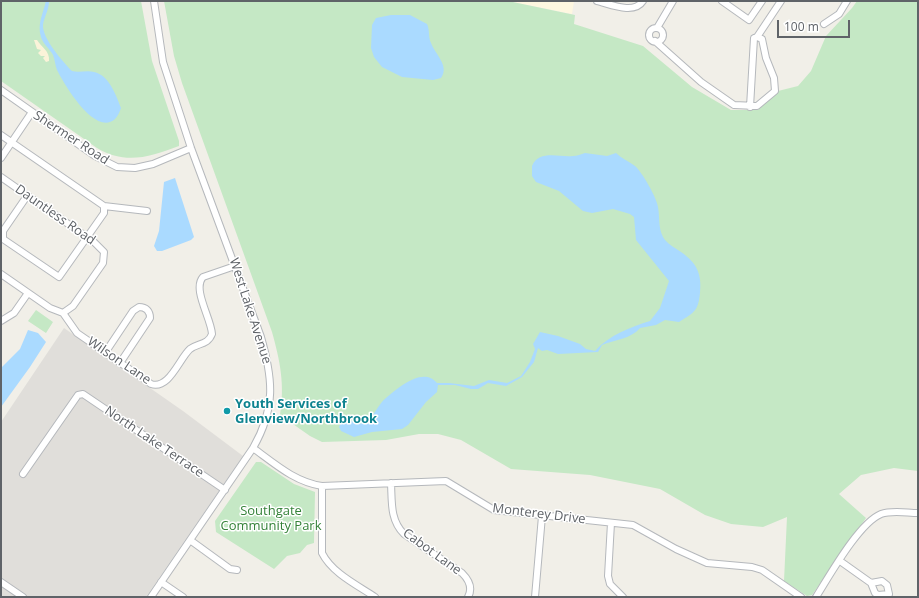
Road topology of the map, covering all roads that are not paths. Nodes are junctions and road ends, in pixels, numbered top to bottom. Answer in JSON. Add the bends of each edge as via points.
{"nodes":[{"id":1,"x":154,"y":1,"type":"edge"},
{"id":2,"x":597,"y":1,"type":"edge"},
{"id":3,"x":643,"y":1,"type":"edge"},
{"id":4,"x":673,"y":1,"type":"edge"},
{"id":5,"x":722,"y":1,"type":"edge"},
{"id":6,"x":762,"y":1,"type":"edge"},
{"id":7,"x":781,"y":1,"type":"edge"},
{"id":8,"x":847,"y":1,"type":"edge"},
{"id":9,"x":608,"y":3,"type":"edge"},
{"id":10,"x":824,"y":24,"type":"dead end"},
{"id":11,"x":657,"y":28,"type":"junction"},
{"id":12,"x":758,"y":37,"type":"junction"},
{"id":13,"x":655,"y":42,"type":"junction"},
{"id":14,"x":1,"y":90,"type":"edge"},
{"id":15,"x":750,"y":107,"type":"junction"},
{"id":16,"x":32,"y":112,"type":"junction"},
{"id":17,"x":1,"y":135,"type":"edge"},
{"id":18,"x":12,"y":143,"type":"junction"},
{"id":19,"x":191,"y":148,"type":"junction"},
{"id":20,"x":1,"y":158,"type":"edge"},
{"id":21,"x":1,"y":177,"type":"edge"},
{"id":22,"x":27,"y":196,"type":"junction"},
{"id":23,"x":104,"y":206,"type":"junction"},
{"id":24,"x":147,"y":210,"type":"dead end"},
{"id":25,"x":87,"y":237,"type":"junction"},
{"id":26,"x":235,"y":266,"type":"junction"},
{"id":27,"x":1,"y":274,"type":"edge"},
{"id":28,"x":28,"y":293,"type":"junction"},
{"id":29,"x":63,"y":313,"type":"junction"},
{"id":30,"x":1,"y":321,"type":"edge"},
{"id":31,"x":105,"y":353,"type":"junction"},
{"id":32,"x":120,"y":363,"type":"junction"},
{"id":33,"x":254,"y":448,"type":"junction"},
{"id":34,"x":23,"y":474,"type":"dead end"},
{"id":35,"x":391,"y":483,"type":"junction"},
{"id":36,"x":322,"y":486,"type":"junction"},
{"id":37,"x":225,"y":490,"type":"junction"},
{"id":38,"x":918,"y":513,"type":"edge"},
{"id":39,"x":542,"y":516,"type":"junction"},
{"id":40,"x":612,"y":523,"type":"junction"},
{"id":41,"x":190,"y":540,"type":"junction"},
{"id":42,"x":840,"y":561,"type":"junction"},
{"id":43,"x":237,"y":570,"type":"dead end"},
{"id":44,"x":1,"y":582,"type":"edge"},
{"id":45,"x":161,"y":582,"type":"junction"},
{"id":46,"x":871,"y":583,"type":"junction"},
{"id":47,"x":891,"y":596,"type":"edge"},
{"id":48,"x":23,"y":597,"type":"edge"},
{"id":49,"x":150,"y":597,"type":"edge"},
{"id":50,"x":183,"y":597,"type":"edge"},
{"id":51,"x":375,"y":597,"type":"edge"},
{"id":52,"x":468,"y":597,"type":"edge"},
{"id":53,"x":536,"y":597,"type":"edge"},
{"id":54,"x":623,"y":597,"type":"edge"},
{"id":55,"x":801,"y":597,"type":"edge"},
{"id":56,"x":816,"y":597,"type":"edge"}],
"edges":[{"from":1,"to":19,"type":"street","name":"West Lake Avenue","via":[[163,62]]},
{"from":2,"to":9,"type":"street"},
{"from":3,"to":9,"type":"street","via":[[634,8]]},
{"from":4,"to":11,"type":"street"},
{"from":5,"to":6,"type":"street","via":[[749,20]]},
{"from":7,"to":12,"type":"street"},
{"from":8,"to":10,"type":"street","via":[[839,14]]},
{"from":11,"to":13,"type":"street","via":[[649,33]]},
{"from":11,"to":13,"type":"street","via":[[661,30],[663,37]]},
{"from":12,"to":15,"type":"street","via":[[754,38]]},
{"from":12,"to":15,"type":"street","via":[[762,39],[774,78],[775,91],[757,106]]},
{"from":13,"to":15,"type":"street","via":[[701,82],[734,105]]},
{"from":14,"to":16,"type":"street","name":"Shermer Road"},
{"from":16,"to":18,"type":"street"},
{"from":16,"to":19,"type":"street","name":"Shermer Road","via":[[95,156],[117,167],[135,168],[153,164]]},
{"from":17,"to":18,"type":"street"},
{"from":18,"to":20,"type":"street"},
{"from":18,"to":23,"type":"street"},
{"from":19,"to":26,"type":"street","name":"West Lake Avenue"},
{"from":21,"to":22,"type":"street","name":"Dauntless Road"},
{"from":22,"to":25,"type":"street","name":"Dauntless Road"},
{"from":22,"to":25,"type":"street","via":[[3,231],[3,239],[59,277]]},
{"from":23,"to":24,"type":"street"},
{"from":23,"to":25,"type":"street","via":[[104,213]]},
{"from":25,"to":29,"type":"street","name":"Dauntless Road","via":[[102,249],[104,261],[73,306]]},
{"from":26,"to":32,"type":"street","name":"Wilson Lane","via":[[203,277],[200,281],[198,290],[212,334],[207,342],[188,351],[166,380],[159,385],[151,384]]},
{"from":26,"to":33,"type":"street","name":"West Lake Avenue","via":[[263,343],[272,391],[264,430]]},
{"from":27,"to":28,"type":"street"},
{"from":28,"to":29,"type":"street","via":[[50,308]]},
{"from":28,"to":30,"type":"street","via":[[14,313]]},
{"from":29,"to":31,"type":"street","name":"Wilson Lane","via":[[78,333]]},
{"from":31,"to":32,"type":"street","name":"Wilson Lane"},
{"from":31,"to":32,"type":"street","via":[[133,311],[139,307],[145,308],[150,318]]},
{"from":33,"to":36,"type":"street","name":"Monterey Drive","via":[[292,476],[309,484]]},
{"from":33,"to":37,"type":"street","name":"West Lake Avenue"},
{"from":34,"to":37,"type":"street","name":"North Lake Terrace","via":[[78,395],[83,394]]},
{"from":35,"to":36,"type":"street","name":"Monterey Drive"},
{"from":35,"to":39,"type":"street","name":"Monterey Drive","via":[[446,481],[494,510]]},
{"from":35,"to":52,"type":"street","name":"Cabot Lane","via":[[392,512],[398,528],[462,574],[470,586]]},
{"from":36,"to":51,"type":"street","via":[[324,557],[332,568]]},
{"from":37,"to":41,"type":"street","name":"West Lake Avenue"},
{"from":38,"to":42,"type":"street","via":[[883,513],[870,520]]},
{"from":39,"to":40,"type":"street","name":"Monterey Drive"},
{"from":39,"to":53,"type":"street"},
{"from":40,"to":54,"type":"street","via":[[608,576],[610,584]]},
{"from":40,"to":55,"type":"street","name":"Monterey Drive","via":[[640,528],[707,563],[762,570]]},
{"from":41,"to":43,"type":"street","via":[[230,569]]},
{"from":41,"to":45,"type":"street","name":"West Lake Avenue"},
{"from":42,"to":46,"type":"street"},
{"from":42,"to":56,"type":"street"},
{"from":44,"to":48,"type":"street"},
{"from":45,"to":49,"type":"street","name":"West Lake Avenue"},
{"from":45,"to":50,"type":"street"},
{"from":46,"to":47,"type":"street","via":[[878,595]]},
{"from":46,"to":47,"type":"street","via":[[880,580],[886,583]]}]}
